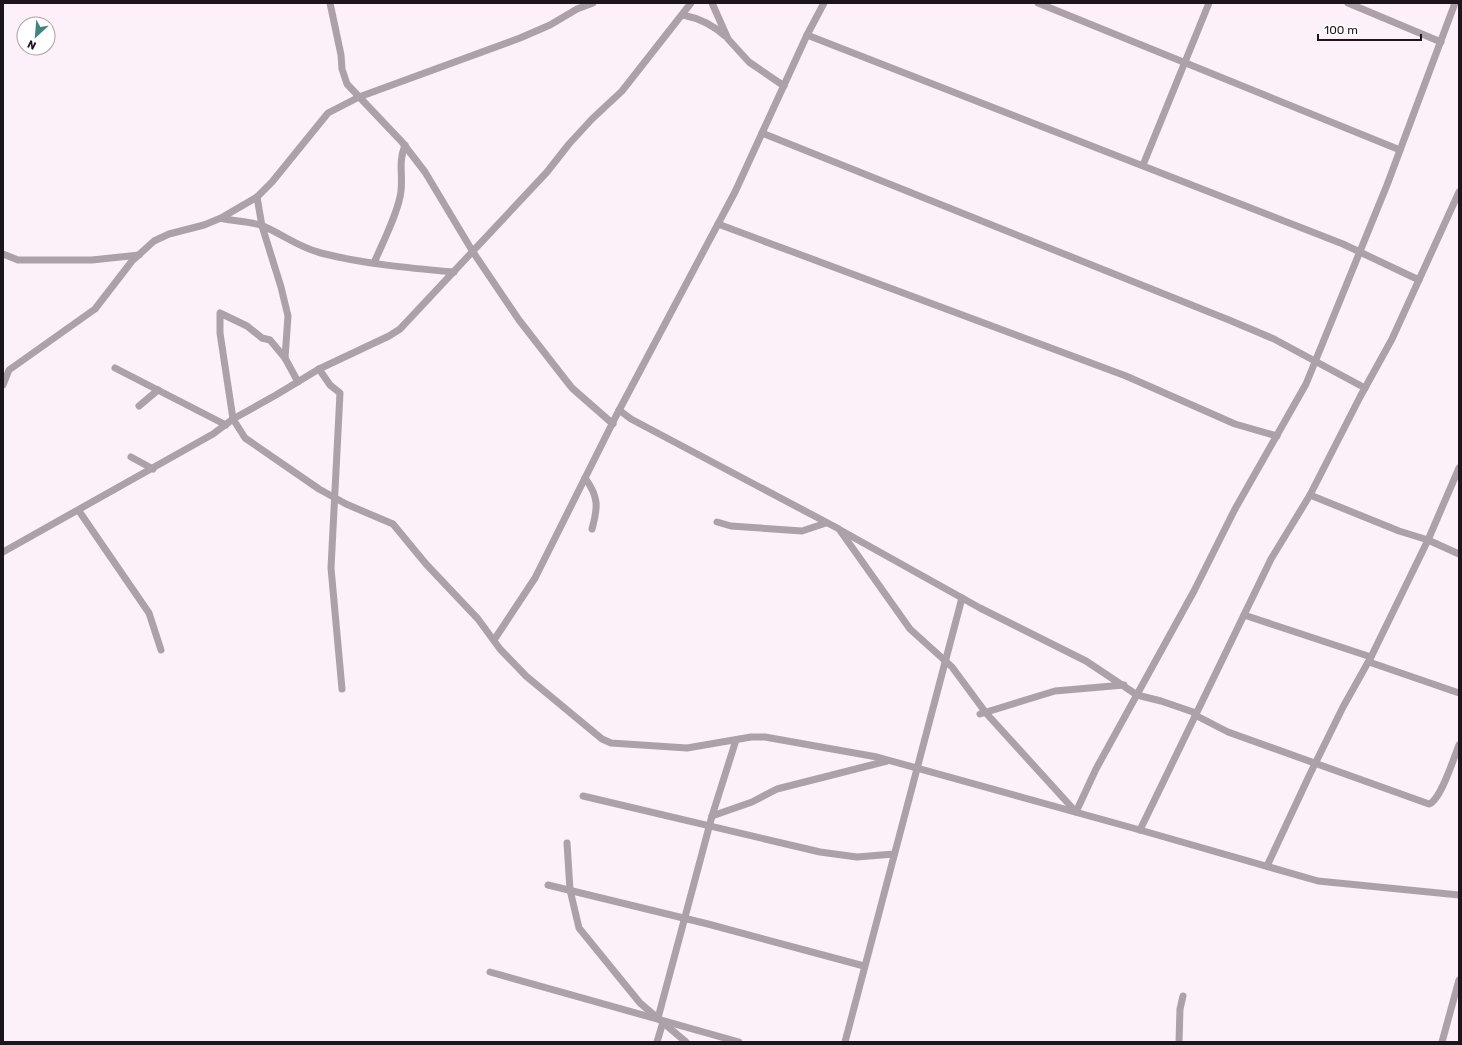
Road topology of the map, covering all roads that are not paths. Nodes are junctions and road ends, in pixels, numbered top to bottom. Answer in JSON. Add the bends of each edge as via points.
{"nodes":[{"id":1,"x":330,"y":3,"type":"edge"},
{"id":2,"x":593,"y":3,"type":"edge"},
{"id":3,"x":691,"y":3,"type":"edge"},
{"id":4,"x":712,"y":3,"type":"edge"},
{"id":5,"x":824,"y":3,"type":"edge"},
{"id":6,"x":1038,"y":3,"type":"edge"},
{"id":7,"x":1209,"y":3,"type":"edge"},
{"id":8,"x":1348,"y":3,"type":"edge"},
{"id":9,"x":1455,"y":3,"type":"edge"},
{"id":10,"x":683,"y":14,"type":"junction"},
{"id":11,"x":807,"y":35,"type":"junction"},
{"id":12,"x":728,"y":39,"type":"junction"},
{"id":13,"x":1441,"y":42,"type":"junction"},
{"id":14,"x":1184,"y":63,"type":"junction"},
{"id":15,"x":784,"y":86,"type":"junction"},
{"id":16,"x":359,"y":97,"type":"junction"},
{"id":17,"x":762,"y":133,"type":"junction"},
{"id":18,"x":405,"y":145,"type":"junction"},
{"id":19,"x":1400,"y":150,"type":"junction"},
{"id":20,"x":1143,"y":165,"type":"junction"},
{"id":21,"x":1459,"y":192,"type":"edge"},
{"id":22,"x":257,"y":197,"type":"junction"},
{"id":23,"x":221,"y":218,"type":"junction"},
{"id":24,"x":718,"y":224,"type":"junction"},
{"id":25,"x":262,"y":226,"type":"junction"},
{"id":26,"x":473,"y":252,"type":"junction"},
{"id":27,"x":1359,"y":252,"type":"junction"},
{"id":28,"x":3,"y":254,"type":"edge"},
{"id":29,"x":139,"y":255,"type":"junction"},
{"id":30,"x":374,"y":263,"type":"junction"},
{"id":31,"x":454,"y":272,"type":"junction"},
{"id":32,"x":1419,"y":280,"type":"junction"},
{"id":33,"x":285,"y":358,"type":"junction"},
{"id":34,"x":1316,"y":360,"type":"junction"},
{"id":35,"x":115,"y":368,"type":"dead end"},
{"id":36,"x":319,"y":369,"type":"junction"},
{"id":37,"x":298,"y":382,"type":"junction"},
{"id":38,"x":3,"y":385,"type":"edge"},
{"id":39,"x":1365,"y":388,"type":"junction"},
{"id":40,"x":158,"y":390,"type":"junction"},
{"id":41,"x":139,"y":406,"type":"dead end"},
{"id":42,"x":619,"y":410,"type":"junction"},
{"id":43,"x":233,"y":419,"type":"junction"},
{"id":44,"x":613,"y":424,"type":"junction"},
{"id":45,"x":226,"y":425,"type":"junction"},
{"id":46,"x":1277,"y":436,"type":"junction"},
{"id":47,"x":132,"y":457,"type":"dead end"},
{"id":48,"x":1459,"y":468,"type":"edge"},
{"id":49,"x":153,"y":469,"type":"junction"},
{"id":50,"x":585,"y":478,"type":"junction"},
{"id":51,"x":1310,"y":495,"type":"junction"},
{"id":52,"x":335,"y":498,"type":"junction"},
{"id":53,"x":79,"y":511,"type":"junction"},
{"id":54,"x":716,"y":522,"type":"dead end"},
{"id":55,"x":826,"y":523,"type":"junction"},
{"id":56,"x":592,"y":529,"type":"dead end"},
{"id":57,"x":839,"y":530,"type":"junction"},
{"id":58,"x":1428,"y":540,"type":"junction"},
{"id":59,"x":3,"y":552,"type":"edge"},
{"id":60,"x":1459,"y":554,"type":"edge"},
{"id":61,"x":962,"y":598,"type":"junction"},
{"id":62,"x":1244,"y":615,"type":"junction"},
{"id":63,"x":494,"y":640,"type":"junction"},
{"id":64,"x":161,"y":650,"type":"dead end"},
{"id":65,"x":1370,"y":659,"type":"junction"},
{"id":66,"x":947,"y":662,"type":"junction"},
{"id":67,"x":1124,"y":685,"type":"junction"},
{"id":68,"x":342,"y":689,"type":"dead end"},
{"id":69,"x":1459,"y":693,"type":"edge"},
{"id":70,"x":1137,"y":695,"type":"junction"},
{"id":71,"x":983,"y":713,"type":"junction"},
{"id":72,"x":1196,"y":714,"type":"junction"},
{"id":73,"x":736,"y":740,"type":"junction"},
{"id":74,"x":1459,"y":745,"type":"edge"},
{"id":75,"x":889,"y":761,"type":"junction"},
{"id":76,"x":1316,"y":763,"type":"junction"},
{"id":77,"x":917,"y":769,"type":"junction"},
{"id":78,"x":583,"y":796,"type":"dead end"},
{"id":79,"x":1076,"y":812,"type":"junction"},
{"id":80,"x":712,"y":816,"type":"junction"},
{"id":81,"x":710,"y":825,"type":"junction"},
{"id":82,"x":1140,"y":830,"type":"junction"},
{"id":83,"x":567,"y":843,"type":"dead end"},
{"id":84,"x":894,"y":854,"type":"junction"},
{"id":85,"x":1268,"y":866,"type":"junction"},
{"id":86,"x":548,"y":884,"type":"dead end"},
{"id":87,"x":570,"y":890,"type":"junction"},
{"id":88,"x":1459,"y":895,"type":"edge"},
{"id":89,"x":685,"y":919,"type":"junction"},
{"id":90,"x":864,"y":966,"type":"junction"},
{"id":91,"x":490,"y":972,"type":"dead end"},
{"id":92,"x":1459,"y":980,"type":"edge"},
{"id":93,"x":1183,"y":996,"type":"dead end"},
{"id":94,"x":660,"y":1020,"type":"junction"},
{"id":95,"x":657,"y":1042,"type":"edge"},
{"id":96,"x":686,"y":1042,"type":"edge"},
{"id":97,"x":739,"y":1042,"type":"edge"},
{"id":98,"x":845,"y":1042,"type":"edge"},
{"id":99,"x":1179,"y":1042,"type":"edge"},
{"id":100,"x":1442,"y":1042,"type":"edge"}],
"edges":[{"from":1,"to":16,"type":"street","via":[[342,69],[347,84]]},
{"from":2,"to":16,"type":"street","via":[[520,38]]},
{"from":3,"to":10,"type":"street"},
{"from":4,"to":12,"type":"street"},
{"from":5,"to":11,"type":"street"},
{"from":6,"to":14,"type":"street"},
{"from":7,"to":14,"type":"street"},
{"from":8,"to":13,"type":"street"},
{"from":9,"to":13,"type":"street"},
{"from":10,"to":12,"type":"street","via":[[717,29]]},
{"from":10,"to":26,"type":"street","via":[[622,91],[578,134],[547,172]]},
{"from":11,"to":15,"type":"street"},
{"from":11,"to":20,"type":"street"},
{"from":12,"to":15,"type":"street","via":[[749,62]]},
{"from":13,"to":19,"type":"street"},
{"from":14,"to":19,"type":"street"},
{"from":14,"to":20,"type":"street"},
{"from":15,"to":17,"type":"street"},
{"from":16,"to":18,"type":"street"},
{"from":16,"to":22,"type":"street","via":[[328,113]]},
{"from":17,"to":24,"type":"street"},
{"from":17,"to":34,"type":"street","via":[[1229,320]]},
{"from":18,"to":26,"type":"street","via":[[425,172]]},
{"from":18,"to":30,"type":"street","via":[[400,157],[401,191]]},
{"from":19,"to":27,"type":"street"},
{"from":20,"to":27,"type":"street"},
{"from":21,"to":32,"type":"street"},
{"from":22,"to":23,"type":"street"},
{"from":22,"to":25,"type":"street"},
{"from":23,"to":25,"type":"street"},
{"from":23,"to":29,"type":"street","via":[[154,240]]},
{"from":24,"to":42,"type":"street"},
{"from":24,"to":46,"type":"street","via":[[1126,376],[1235,424]]},
{"from":25,"to":30,"type":"street","via":[[301,247]]},
{"from":25,"to":33,"type":"street","via":[[288,316]]},
{"from":26,"to":31,"type":"street"},
{"from":26,"to":44,"type":"street","via":[[519,320],[572,388]]},
{"from":27,"to":32,"type":"street"},
{"from":27,"to":34,"type":"street"},
{"from":28,"to":29,"type":"street","via":[[18,260],[92,260]]},
{"from":29,"to":38,"type":"street","via":[[95,309],[9,370]]},
{"from":30,"to":31,"type":"street"},
{"from":31,"to":36,"type":"street","via":[[400,329]]},
{"from":32,"to":39,"type":"street","via":[[1392,339]]},
{"from":33,"to":37,"type":"street"},
{"from":33,"to":43,"type":"street","via":[[270,340],[262,338],[247,326],[220,313],[220,333]]},
{"from":34,"to":39,"type":"street"},
{"from":34,"to":46,"type":"street","via":[[1306,384]]},
{"from":35,"to":40,"type":"street"},
{"from":36,"to":37,"type":"street"},
{"from":36,"to":52,"type":"street","via":[[330,385],[340,393]]},
{"from":37,"to":43,"type":"street"},
{"from":39,"to":51,"type":"street"},
{"from":40,"to":41,"type":"street"},
{"from":40,"to":45,"type":"street"},
{"from":42,"to":44,"type":"street"},
{"from":42,"to":55,"type":"street","via":[[631,419]]},
{"from":43,"to":45,"type":"street"},
{"from":43,"to":52,"type":"street","via":[[252,444]]},
{"from":44,"to":50,"type":"street"},
{"from":45,"to":49,"type":"street"},
{"from":46,"to":70,"type":"street","via":[[1235,509]]},
{"from":47,"to":49,"type":"street"},
{"from":48,"to":58,"type":"street"},
{"from":49,"to":53,"type":"street"},
{"from":50,"to":56,"type":"street","via":[[593,488],[596,500],[597,512]]},
{"from":50,"to":63,"type":"street","via":[[535,578]]},
{"from":51,"to":58,"type":"street"},
{"from":51,"to":62,"type":"street","via":[[1271,559]]},
{"from":52,"to":63,"type":"street","via":[[393,524],[426,564],[478,618]]},
{"from":52,"to":68,"type":"street","via":[[331,568]]},
{"from":53,"to":59,"type":"street"},
{"from":53,"to":64,"type":"street","via":[[150,613]]},
{"from":54,"to":55,"type":"street","via":[[731,526],[802,531]]},
{"from":55,"to":57,"type":"street"},
{"from":57,"to":61,"type":"street"},
{"from":57,"to":66,"type":"street","via":[[910,629]]},
{"from":58,"to":60,"type":"street"},
{"from":58,"to":65,"type":"street"},
{"from":61,"to":66,"type":"street"},
{"from":61,"to":67,"type":"street","via":[[1086,661]]},
{"from":62,"to":65,"type":"street"},
{"from":62,"to":72,"type":"street"},
{"from":63,"to":73,"type":"street","via":[[500,650],[526,676],[606,742],[687,748]]},
{"from":65,"to":69,"type":"street"},
{"from":65,"to":76,"type":"street","via":[[1342,707]]},
{"from":66,"to":71,"type":"street"},
{"from":66,"to":77,"type":"street"},
{"from":67,"to":70,"type":"street"},
{"from":67,"to":71,"type":"street","via":[[1055,691]]},
{"from":70,"to":72,"type":"street","via":[[1166,702]]},
{"from":70,"to":79,"type":"street","via":[[1096,769]]},
{"from":71,"to":79,"type":"street"},
{"from":72,"to":76,"type":"street","via":[[1228,732]]},
{"from":72,"to":82,"type":"street"},
{"from":73,"to":75,"type":"street","via":[[765,737]]},
{"from":73,"to":80,"type":"street"},
{"from":74,"to":76,"type":"street","via":[[1445,780],[1433,802],[1429,804]]},
{"from":75,"to":77,"type":"street"},
{"from":75,"to":80,"type":"street","via":[[777,789],[752,802]]},
{"from":76,"to":85,"type":"street"},
{"from":77,"to":79,"type":"street"},
{"from":77,"to":84,"type":"street"},
{"from":78,"to":81,"type":"street"},
{"from":79,"to":82,"type":"street"},
{"from":80,"to":81,"type":"street"},
{"from":81,"to":84,"type":"street","via":[[820,852],[857,857]]},
{"from":81,"to":89,"type":"street"},
{"from":82,"to":85,"type":"street"},
{"from":83,"to":87,"type":"street"},
{"from":84,"to":90,"type":"street"},
{"from":85,"to":88,"type":"street","via":[[1318,881]]},
{"from":86,"to":87,"type":"street"},
{"from":87,"to":89,"type":"street"},
{"from":87,"to":94,"type":"street","via":[[579,928],[640,1003]]},
{"from":89,"to":90,"type":"street"},
{"from":89,"to":94,"type":"street"},
{"from":90,"to":98,"type":"street"},
{"from":91,"to":94,"type":"street"},
{"from":92,"to":100,"type":"street"},
{"from":93,"to":99,"type":"street"},
{"from":94,"to":95,"type":"street"},
{"from":94,"to":96,"type":"street"},
{"from":94,"to":97,"type":"street"}]}
